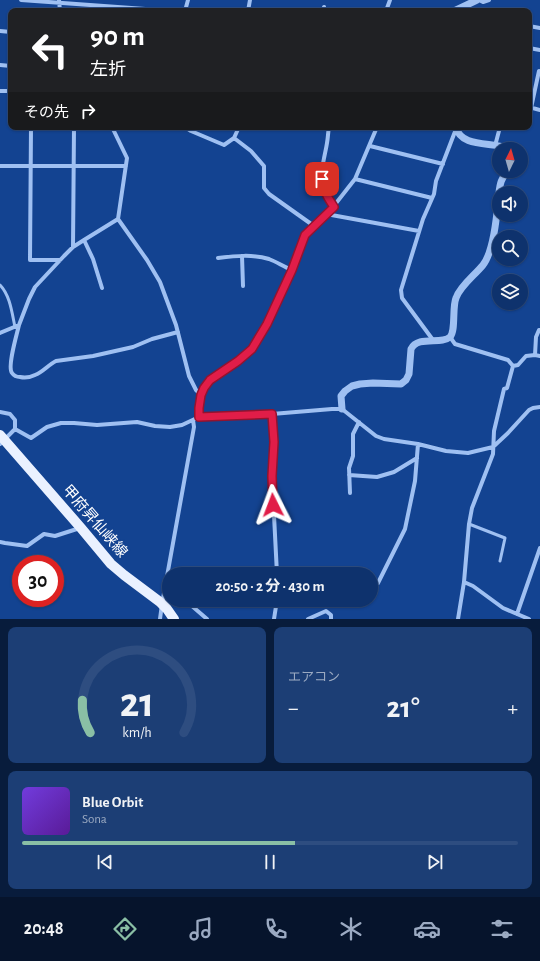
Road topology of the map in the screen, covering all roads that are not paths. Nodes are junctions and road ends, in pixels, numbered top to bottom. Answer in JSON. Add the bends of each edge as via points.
{"nodes":[{"id":1,"x":20,"y":0,"type":"edge"},
{"id":2,"x":478,"y":0,"type":"edge"},
{"id":3,"x":489,"y":0,"type":"edge"},
{"id":4,"x":59,"y":2,"type":"edge"},
{"id":5,"x":135,"y":8,"type":"edge"},
{"id":6,"x":461,"y":8,"type":"edge"},
{"id":7,"x":539,"y":71,"type":"edge"},
{"id":8,"x":532,"y":100,"type":"edge"},
{"id":9,"x":31,"y":130,"type":"edge"},
{"id":10,"x":74,"y":130,"type":"edge"},
{"id":11,"x":114,"y":130,"type":"edge"},
{"id":12,"x":190,"y":130,"type":"edge"},
{"id":13,"x":238,"y":130,"type":"edge"},
{"id":14,"x":329,"y":130,"type":"edge"},
{"id":15,"x":376,"y":130,"type":"edge"},
{"id":16,"x":453,"y":130,"type":"edge"},
{"id":17,"x":456,"y":130,"type":"edge"},
{"id":18,"x":499,"y":130,"type":"edge"},
{"id":19,"x":234,"y":138,"type":"junction"},
{"id":20,"x":496,"y":142,"type":"edge"},
{"id":21,"x":492,"y":145,"type":"edge"},
{"id":22,"x":370,"y":146,"type":"junction"},
{"id":23,"x":443,"y":164,"type":"junction"},
{"id":24,"x":0,"y":166,"type":"edge"},
{"id":25,"x":30,"y":166,"type":"junction"},
{"id":26,"x":74,"y":166,"type":"junction"},
{"id":27,"x":126,"y":166,"type":"junction"},
{"id":28,"x":355,"y":179,"type":"junction"},
{"id":29,"x":432,"y":198,"type":"junction"},
{"id":30,"x":334,"y":207,"type":"junction"},
{"id":31,"x":326,"y":214,"type":"junction"},
{"id":32,"x":118,"y":219,"type":"junction"},
{"id":33,"x":495,"y":222,"type":"edge"},
{"id":34,"x":314,"y":226,"type":"junction"},
{"id":35,"x":419,"y":232,"type":"junction"},
{"id":36,"x":84,"y":240,"type":"junction"},
{"id":37,"x":73,"y":247,"type":"junction"},
{"id":38,"x":242,"y":256,"type":"junction"},
{"id":39,"x":218,"y":258,"type":"dead end"},
{"id":40,"x":60,"y":260,"type":"junction"},
{"id":41,"x":292,"y":270,"type":"junction"},
{"id":42,"x":0,"y":285,"type":"edge"},
{"id":43,"x":243,"y":286,"type":"dead end"},
{"id":44,"x":102,"y":288,"type":"dead end"},
{"id":45,"x":17,"y":326,"type":"junction"},
{"id":46,"x":540,"y":330,"type":"edge"},
{"id":47,"x":178,"y":332,"type":"junction"},
{"id":48,"x":0,"y":333,"type":"edge"},
{"id":49,"x":450,"y":337,"type":"junction"},
{"id":50,"x":433,"y":340,"type":"junction"},
{"id":51,"x":535,"y":355,"type":"junction"},
{"id":52,"x":540,"y":356,"type":"edge"},
{"id":53,"x":513,"y":366,"type":"junction"},
{"id":54,"x":201,"y":395,"type":"junction"},
{"id":55,"x":540,"y":407,"type":"edge"},
{"id":56,"x":342,"y":409,"type":"junction"},
{"id":57,"x":0,"y":412,"type":"edge"},
{"id":58,"x":272,"y":414,"type":"junction"},
{"id":59,"x":199,"y":417,"type":"junction"},
{"id":60,"x":193,"y":420,"type":"junction"},
{"id":61,"x":358,"y":422,"type":"junction"},
{"id":62,"x":15,"y":429,"type":"junction"},
{"id":63,"x":1,"y":440,"type":"edge"},
{"id":64,"x":418,"y":444,"type":"junction"},
{"id":65,"x":492,"y":447,"type":"junction"},
{"id":66,"x":417,"y":458,"type":"junction"},
{"id":67,"x":349,"y":475,"type":"junction"},
{"id":68,"x":350,"y":493,"type":"dead end"},
{"id":69,"x":469,"y":524,"type":"junction"},
{"id":70,"x":81,"y":528,"type":"junction"},
{"id":71,"x":0,"y":542,"type":"edge"},
{"id":72,"x":540,"y":548,"type":"edge"},
{"id":73,"x":500,"y":561,"type":"dead end"},
{"id":74,"x":534,"y":564,"type":"junction"},
{"id":75,"x":540,"y":566,"type":"edge"},
{"id":76,"x":171,"y":567,"type":"edge"},
{"id":77,"x":277,"y":567,"type":"edge"},
{"id":78,"x":464,"y":582,"type":"junction"},
{"id":79,"x":378,"y":583,"type":"dead end"},
{"id":80,"x":162,"y":604,"type":"joint"},
{"id":81,"x":165,"y":607,"type":"edge"},
{"id":82,"x":194,"y":607,"type":"edge"},
{"id":83,"x":276,"y":607,"type":"edge"},
{"id":84,"x":517,"y":614,"type":"junction"},
{"id":85,"x":160,"y":619,"type":"edge"},
{"id":86,"x":174,"y":619,"type":"edge"},
{"id":87,"x":207,"y":619,"type":"edge"},
{"id":88,"x":274,"y":619,"type":"edge"},
{"id":89,"x":308,"y":619,"type":"edge"},
{"id":90,"x":331,"y":619,"type":"edge"},
{"id":91,"x":458,"y":619,"type":"edge"},
{"id":92,"x":529,"y":619,"type":"edge"}],
"edges":[{"from":1,"to":4,"type":"street"},
{"from":2,"to":3,"type":"street"},
{"from":2,"to":6,"type":"street"},
{"from":4,"to":5,"type":"street"},
{"from":7,"to":8,"type":"street"},
{"from":9,"to":25,"type":"street"},
{"from":10,"to":26,"type":"street"},
{"from":11,"to":27,"type":"street","via":[[128,158]]},
{"from":12,"to":19,"type":"street","via":[[224,145]]},
{"from":13,"to":19,"type":"street"},
{"from":14,"to":30,"type":"street","via":[[322,186]]},
{"from":15,"to":22,"type":"street"},
{"from":16,"to":23,"type":"street"},
{"from":17,"to":21,"type":"street","via":[[468,140]]},
{"from":18,"to":20,"type":"street"},
{"from":19,"to":34,"type":"street","via":[[251,151],[264,166],[264,188],[269,194]]},
{"from":22,"to":23,"type":"street"},
{"from":22,"to":28,"type":"street"},
{"from":23,"to":29,"type":"street"},
{"from":24,"to":25,"type":"street"},
{"from":25,"to":26,"type":"street"},
{"from":25,"to":40,"type":"street","via":[[30,260]]},
{"from":26,"to":27,"type":"street"},
{"from":26,"to":37,"type":"street"},
{"from":27,"to":32,"type":"street"},
{"from":28,"to":29,"type":"street"},
{"from":28,"to":30,"type":"street"},
{"from":29,"to":35,"type":"street"},
{"from":30,"to":31,"type":"street"},
{"from":31,"to":34,"type":"street"},
{"from":31,"to":35,"type":"street"},
{"from":32,"to":36,"type":"street"},
{"from":32,"to":47,"type":"street","via":[[160,282]]},
{"from":33,"to":49,"type":"street","via":[[484,265],[457,295]]},
{"from":34,"to":41,"type":"street","via":[[305,235]]},
{"from":35,"to":50,"type":"street","via":[[401,294]]},
{"from":36,"to":37,"type":"street"},
{"from":36,"to":44,"type":"street","via":[[94,259]]},
{"from":37,"to":40,"type":"street"},
{"from":38,"to":39,"type":"street"},
{"from":38,"to":41,"type":"street","via":[[268,259]]},
{"from":38,"to":43,"type":"street"},
{"from":40,"to":45,"type":"street","via":[[35,287]]},
{"from":41,"to":54,"type":"street","via":[[267,324],[252,349],[210,380]]},
{"from":42,"to":45,"type":"lane","via":[[7,296]]},
{"from":45,"to":47,"type":"street","via":[[10,368],[18,377],[26,378],[36,375],[56,361],[133,347]]},
{"from":45,"to":48,"type":"street"},
{"from":46,"to":51,"type":"street","via":[[536,337]]},
{"from":47,"to":54,"type":"street","via":[[189,376]]},
{"from":49,"to":50,"type":"street"},
{"from":49,"to":53,"type":"street","via":[[455,344],[508,360]]},
{"from":50,"to":56,"type":"street","via":[[412,346],[408,374],[401,384],[374,383],[352,386],[341,396]]},
{"from":51,"to":52,"type":"street"},
{"from":51,"to":53,"type":"street","via":[[526,356],[518,365]]},
{"from":53,"to":65,"type":"street","via":[[507,388],[504,390]]},
{"from":54,"to":59,"type":"street"},
{"from":55,"to":65,"type":"street","via":[[529,410]]},
{"from":56,"to":58,"type":"street"},
{"from":56,"to":61,"type":"street"},
{"from":57,"to":62,"type":"street","via":[[10,414],[15,420]]},
{"from":58,"to":59,"type":"street"},
{"from":58,"to":77,"type":"street"},
{"from":59,"to":60,"type":"street"},
{"from":60,"to":62,"type":"street","via":[[170,427],[137,422],[97,425],[61,423],[47,427],[31,438]]},
{"from":60,"to":76,"type":"street","via":[[194,427]]},
{"from":61,"to":64,"type":"street","via":[[384,439]]},
{"from":61,"to":67,"type":"street","via":[[353,434],[353,456]]},
{"from":62,"to":63,"type":"street"},
{"from":63,"to":70,"type":"main road","name":"甲府昇仙峡線"},
{"from":64,"to":65,"type":"street","via":[[468,453]]},
{"from":64,"to":66,"type":"street"},
{"from":65,"to":69,"type":"street","via":[[493,454],[472,508]]},
{"from":66,"to":67,"type":"street","via":[[394,472],[377,477]]},
{"from":66,"to":79,"type":"street","via":[[405,528]]},
{"from":67,"to":68,"type":"street"},
{"from":69,"to":73,"type":"lane","via":[[505,538]]},
{"from":69,"to":78,"type":"street"},
{"from":70,"to":71,"type":"street","via":[[55,536],[44,534],[27,546]]},
{"from":70,"to":80,"type":"main road","name":"甲府昇仙峡線","via":[[111,564]]},
{"from":72,"to":74,"type":"street"},
{"from":74,"to":75,"type":"lane"},
{"from":74,"to":84,"type":"street"},
{"from":78,"to":84,"type":"street","via":[[503,608]]},
{"from":78,"to":91,"type":"street"},
{"from":80,"to":85,"type":"street"},
{"from":81,"to":86,"type":"main road","name":"甲府昇仙峡線"},
{"from":82,"to":87,"type":"street"},
{"from":83,"to":88,"type":"street"},
{"from":84,"to":92,"type":"street"},
{"from":89,"to":90,"type":"street","via":[[326,611],[331,615]]}]}
